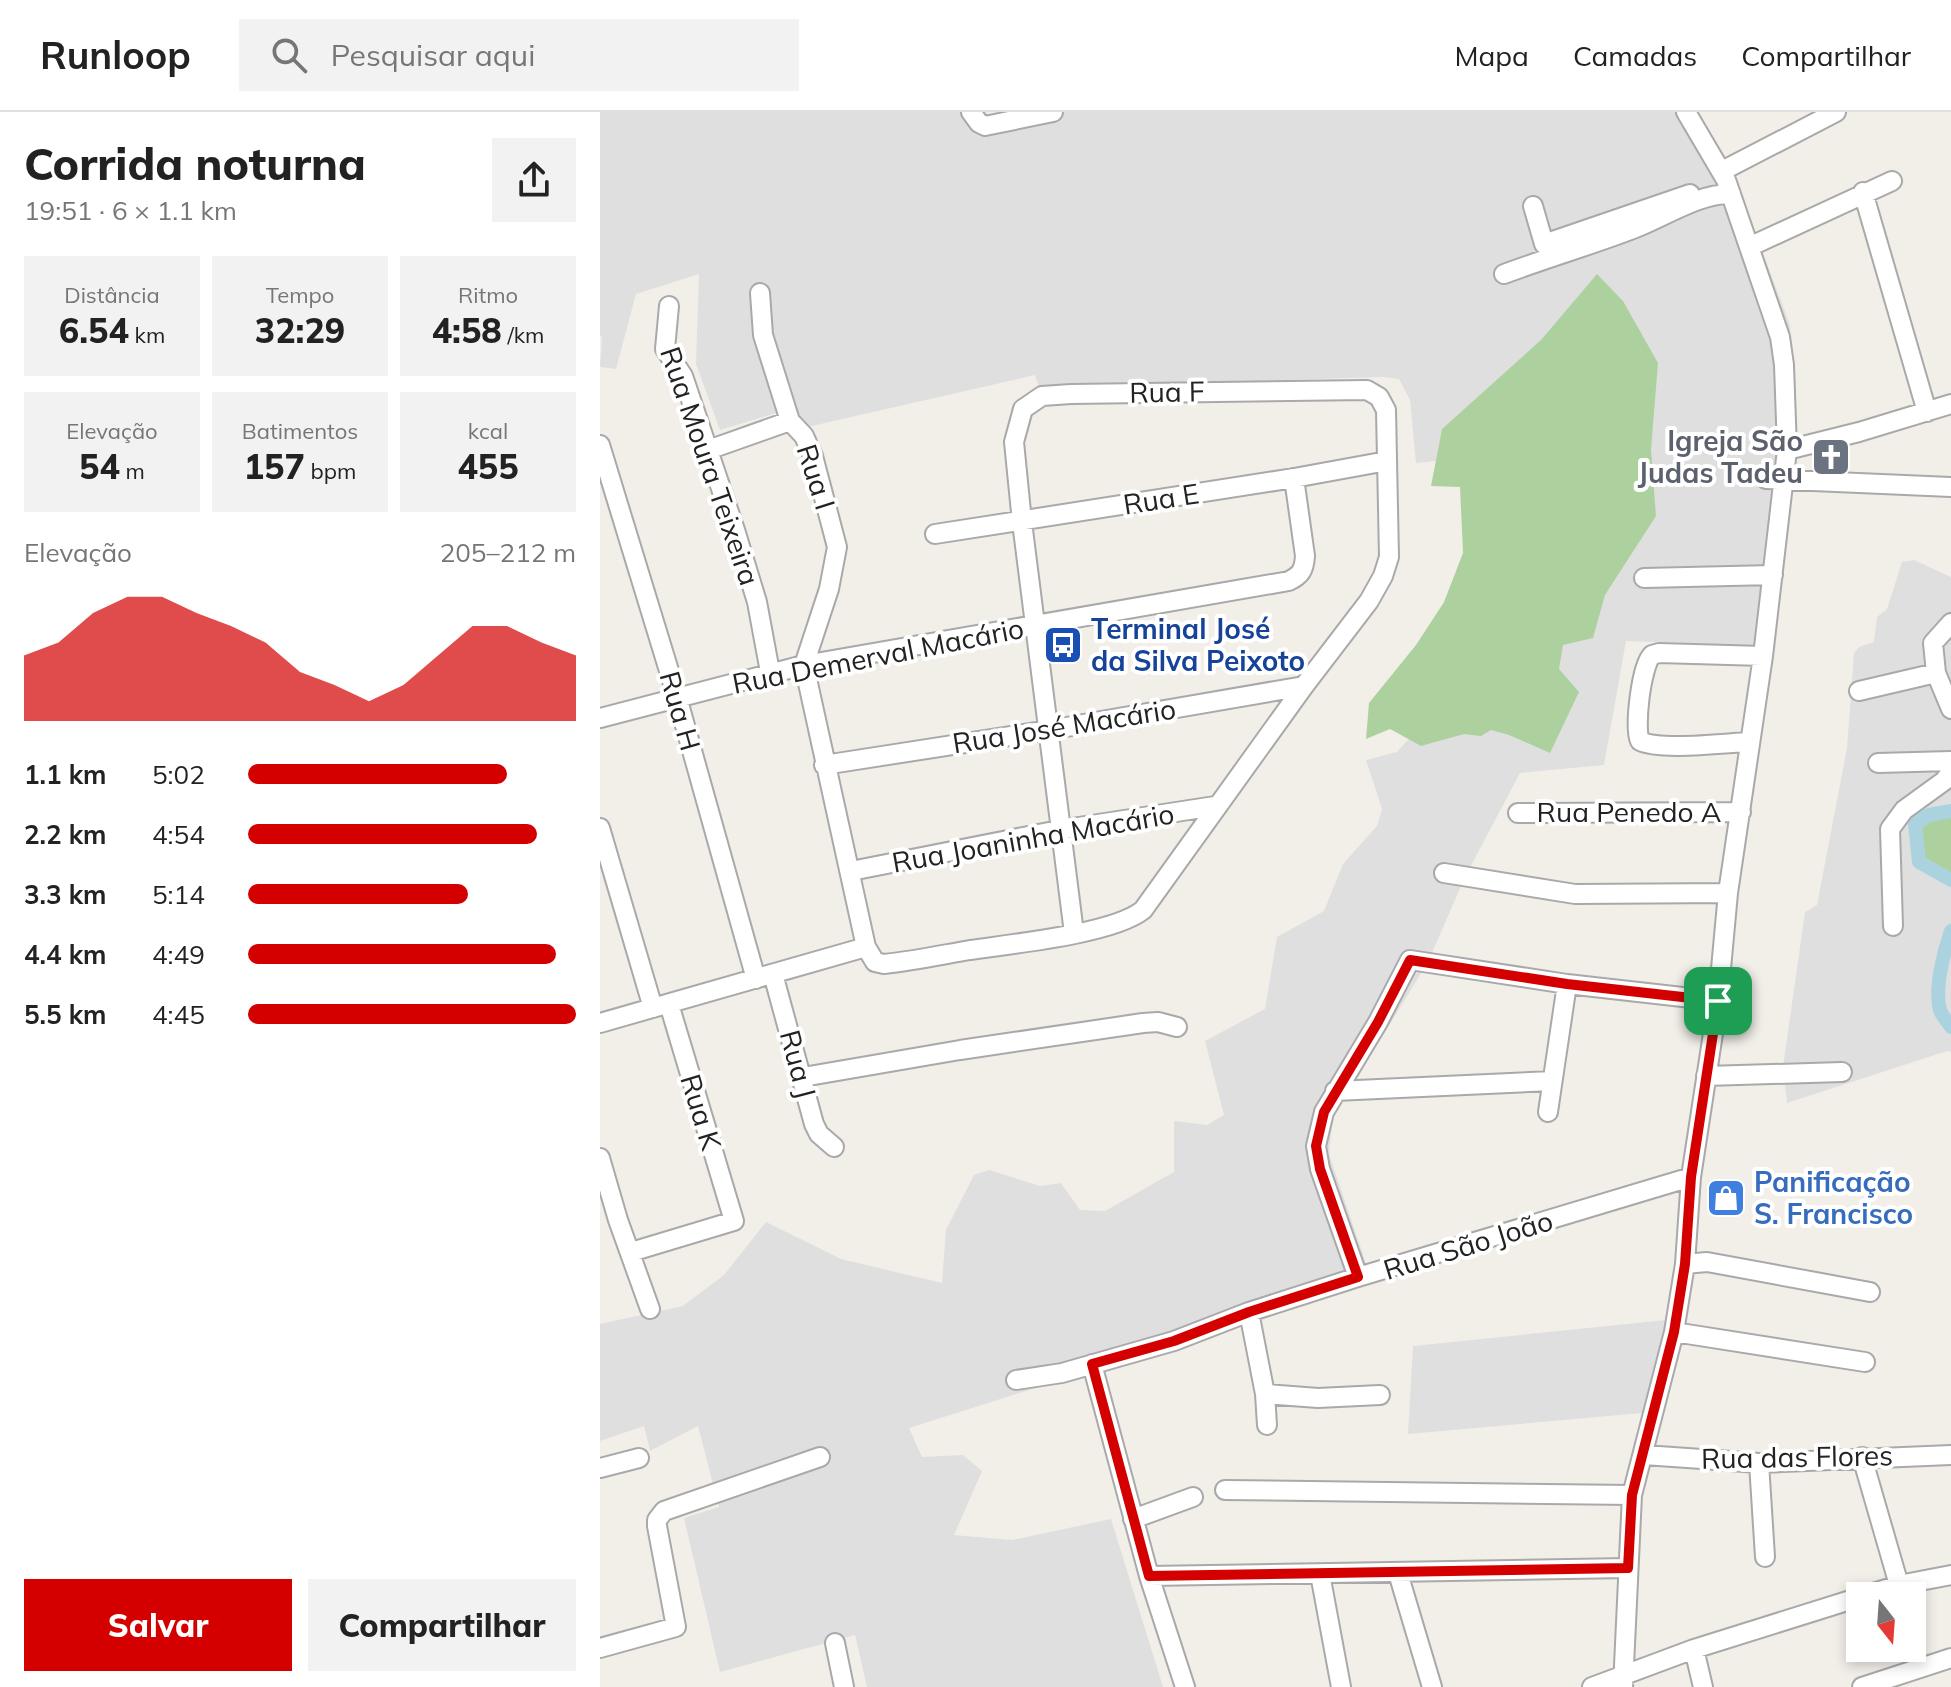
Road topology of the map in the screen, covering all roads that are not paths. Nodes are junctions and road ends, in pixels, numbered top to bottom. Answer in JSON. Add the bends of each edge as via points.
{"nodes":[{"id":1,"x":1053,"y":112,"type":"edge"},
{"id":2,"x":1686,"y":112,"type":"edge"},
{"id":3,"x":1836,"y":112,"type":"edge"},
{"id":4,"x":975,"y":117,"type":"edge"},
{"id":5,"x":1892,"y":181,"type":"dead end"},
{"id":6,"x":1726,"y":182,"type":"junction"},
{"id":7,"x":1863,"y":192,"type":"junction"},
{"id":8,"x":1533,"y":206,"type":"dead end"},
{"id":9,"x":1751,"y":246,"type":"junction"},
{"id":10,"x":1504,"y":274,"type":"dead end"},
{"id":11,"x":760,"y":293,"type":"dead end"},
{"id":12,"x":669,"y":306,"type":"dead end"},
{"id":13,"x":1951,"y":404,"type":"edge"},
{"id":14,"x":1927,"y":412,"type":"junction"},
{"id":15,"x":790,"y":421,"type":"junction"},
{"id":16,"x":600,"y":445,"type":"edge"},
{"id":17,"x":708,"y":450,"type":"junction"},
{"id":18,"x":1787,"y":450,"type":"junction"},
{"id":19,"x":1387,"y":461,"type":"junction"},
{"id":20,"x":1294,"y":478,"type":"junction"},
{"id":21,"x":1775,"y":479,"type":"junction"},
{"id":22,"x":606,"y":481,"type":"edge"},
{"id":23,"x":1951,"y":487,"type":"edge"},
{"id":24,"x":1022,"y":522,"type":"junction"},
{"id":25,"x":935,"y":534,"type":"dead end"},
{"id":26,"x":1773,"y":575,"type":"junction"},
{"id":27,"x":1644,"y":578,"type":"dead end"},
{"id":28,"x":1951,"y":623,"type":"edge"},
{"id":29,"x":1035,"y":626,"type":"junction"},
{"id":30,"x":1763,"y":656,"type":"junction"},
{"id":31,"x":804,"y":665,"type":"junction"},
{"id":32,"x":770,"y":672,"type":"junction"},
{"id":33,"x":1936,"y":673,"type":"junction"},
{"id":34,"x":1304,"y":686,"type":"junction"},
{"id":35,"x":1859,"y":691,"type":"dead end"},
{"id":36,"x":677,"y":697,"type":"junction"},
{"id":37,"x":1951,"y":709,"type":"edge"},
{"id":38,"x":600,"y":718,"type":"edge"},
{"id":39,"x":1049,"y":730,"type":"junction"},
{"id":40,"x":1750,"y":742,"type":"junction"},
{"id":41,"x":1951,"y":761,"type":"edge"},
{"id":42,"x":1878,"y":763,"type":"dead end"},
{"id":43,"x":824,"y":765,"type":"junction"},
{"id":44,"x":1951,"y":772,"type":"edge"},
{"id":45,"x":1215,"y":806,"type":"junction"},
{"id":46,"x":1741,"y":812,"type":"junction"},
{"id":47,"x":1518,"y":813,"type":"dead end"},
{"id":48,"x":600,"y":828,"type":"edge"},
{"id":49,"x":1059,"y":830,"type":"junction"},
{"id":50,"x":851,"y":871,"type":"junction"},
{"id":51,"x":1444,"y":873,"type":"dead end"},
{"id":52,"x":1728,"y":893,"type":"junction"},
{"id":53,"x":1893,"y":926,"type":"dead end"},
{"id":54,"x":1074,"y":933,"type":"junction"},
{"id":55,"x":866,"y":947,"type":"junction"},
{"id":56,"x":764,"y":976,"type":"junction"},
{"id":57,"x":1567,"y":984,"type":"junction"},
{"id":58,"x":1718,"y":1001,"type":"junction"},
{"id":59,"x":661,"y":1006,"type":"junction"},
{"id":60,"x":600,"y":1023,"type":"edge"},
{"id":61,"x":1177,"y":1027,"type":"dead end"},
{"id":62,"x":1842,"y":1072,"type":"dead end"},
{"id":63,"x":1706,"y":1076,"type":"junction"},
{"id":64,"x":803,"y":1077,"type":"junction"},
{"id":65,"x":1552,"y":1081,"type":"junction"},
{"id":66,"x":1335,"y":1091,"type":"junction"},
{"id":67,"x":1548,"y":1112,"type":"dead end"},
{"id":68,"x":834,"y":1147,"type":"dead end"},
{"id":69,"x":600,"y":1158,"type":"edge"},
{"id":70,"x":1691,"y":1177,"type":"junction"},
{"id":71,"x":618,"y":1220,"type":"junction"},
{"id":72,"x":600,"y":1226,"type":"edge"},
{"id":73,"x":631,"y":1252,"type":"junction"},
{"id":74,"x":1685,"y":1264,"type":"junction"},
{"id":75,"x":1358,"y":1277,"type":"junction"},
{"id":76,"x":1870,"y":1292,"type":"dead end"},
{"id":77,"x":650,"y":1309,"type":"dead end"},
{"id":78,"x":1249,"y":1312,"type":"junction"},
{"id":79,"x":1674,"y":1332,"type":"junction"},
{"id":80,"x":1865,"y":1362,"type":"dead end"},
{"id":81,"x":1092,"y":1364,"type":"junction"},
{"id":82,"x":1016,"y":1380,"type":"dead end"},
{"id":83,"x":1265,"y":1394,"type":"junction"},
{"id":84,"x":1380,"y":1395,"type":"dead end"},
{"id":85,"x":1656,"y":1406,"type":"junction"},
{"id":86,"x":1636,"y":1408,"type":"dead end"},
{"id":87,"x":1267,"y":1425,"type":"dead end"},
{"id":88,"x":1644,"y":1455,"type":"junction"},
{"id":89,"x":1951,"y":1455,"type":"edge"},
{"id":90,"x":820,"y":1457,"type":"dead end"},
{"id":91,"x":1862,"y":1457,"type":"junction"},
{"id":92,"x":639,"y":1458,"type":"dead end"},
{"id":93,"x":1759,"y":1463,"type":"junction"},
{"id":94,"x":600,"y":1468,"type":"edge"},
{"id":95,"x":1225,"y":1490,"type":"dead end"},
{"id":96,"x":1632,"y":1495,"type":"junction"},
{"id":97,"x":1193,"y":1497,"type":"dead end"},
{"id":98,"x":1133,"y":1519,"type":"junction"},
{"id":99,"x":1765,"y":1557,"type":"dead end"},
{"id":100,"x":1628,"y":1568,"type":"junction"},
{"id":101,"x":1398,"y":1573,"type":"junction"},
{"id":102,"x":1320,"y":1574,"type":"junction"},
{"id":103,"x":1951,"y":1575,"type":"edge"},
{"id":104,"x":1149,"y":1576,"type":"junction"},
{"id":105,"x":1898,"y":1582,"type":"edge"},
{"id":106,"x":1915,"y":1582,"type":"edge"},
{"id":107,"x":1846,"y":1601,"type":"edge"},
{"id":108,"x":835,"y":1643,"type":"dead end"},
{"id":109,"x":600,"y":1648,"type":"edge"},
{"id":110,"x":1694,"y":1649,"type":"junction"},
{"id":111,"x":1951,"y":1658,"type":"edge"},
{"id":112,"x":1623,"y":1681,"type":"edge"},
{"id":113,"x":844,"y":1687,"type":"edge"},
{"id":114,"x":1185,"y":1687,"type":"edge"},
{"id":115,"x":1341,"y":1687,"type":"edge"},
{"id":116,"x":1432,"y":1687,"type":"edge"},
{"id":117,"x":1592,"y":1687,"type":"edge"},
{"id":118,"x":1703,"y":1687,"type":"edge"},
{"id":119,"x":1862,"y":1687,"type":"edge"}],
"edges":[{"from":1,"to":4,"type":"street","via":[[990,125]]},
{"from":2,"to":6,"type":"street"},
{"from":3,"to":6,"type":"street"},
{"from":5,"to":7,"type":"street"},
{"from":6,"to":8,"type":"street","via":[[1544,244]]},
{"from":6,"to":9,"type":"street"},
{"from":6,"to":10,"type":"street","via":[[1719,194]]},
{"from":7,"to":9,"type":"street"},
{"from":7,"to":14,"type":"street"},
{"from":9,"to":18,"type":"street","via":[[1780,337]]},
{"from":11,"to":15,"type":"street","name":"Rua I","via":[[763,335]]},
{"from":12,"to":17,"type":"street","name":"Rua Moura Teixeira","via":[[665,349],[683,376]]},
{"from":13,"to":14,"type":"street"},
{"from":14,"to":18,"type":"street"},
{"from":15,"to":17,"type":"street"},
{"from":15,"to":31,"type":"street","name":"Rua I","via":[[813,456],[837,547]]},
{"from":16,"to":22,"type":"street","name":"Rua H"},
{"from":17,"to":32,"type":"street","name":"Rua Moura Teixeira","via":[[757,602]]},
{"from":18,"to":21,"type":"street"},
{"from":19,"to":20,"type":"street","name":"Rua E"},
{"from":19,"to":24,"type":"street","name":"Rua F","via":[[1386,410],[1367,390],[1042,396],[1023,409],[1014,442]]},
{"from":19,"to":34,"type":"street","via":[[1389,557],[1383,576]]},
{"from":20,"to":24,"type":"street","name":"Rua E"},
{"from":20,"to":29,"type":"street","name":"Rua Demerval Macário","via":[[1305,556],[1304,568],[1289,581]]},
{"from":21,"to":23,"type":"street"},
{"from":21,"to":26,"type":"street"},
{"from":22,"to":36,"type":"street","name":"Rua H"},
{"from":24,"to":25,"type":"street","name":"Rua E"},
{"from":24,"to":29,"type":"street"},
{"from":26,"to":27,"type":"street"},
{"from":26,"to":30,"type":"street"},
{"from":28,"to":33,"type":"street","via":[[1933,643]]},
{"from":29,"to":31,"type":"street","name":"Rua Demerval Macário"},
{"from":29,"to":39,"type":"street"},
{"from":30,"to":40,"type":"street"},
{"from":30,"to":40,"type":"street","via":[[1659,653],[1645,665],[1640,741]]},
{"from":31,"to":32,"type":"street","name":"Rua Demerval Macário"},
{"from":31,"to":43,"type":"street"},
{"from":32,"to":36,"type":"street","name":"Rua Demerval Macário"},
{"from":33,"to":35,"type":"street"},
{"from":33,"to":37,"type":"street"},
{"from":34,"to":39,"type":"street","name":"Rua José Macário"},
{"from":34,"to":45,"type":"street"},
{"from":36,"to":38,"type":"street","name":"Rua Demerval Macário"},
{"from":36,"to":56,"type":"street","name":"Rua H"},
{"from":39,"to":43,"type":"street","name":"Rua José Macário"},
{"from":39,"to":49,"type":"street"},
{"from":40,"to":46,"type":"street"},
{"from":41,"to":42,"type":"street"},
{"from":43,"to":50,"type":"street"},
{"from":44,"to":53,"type":"street","via":[[1904,810],[1890,829]]},
{"from":45,"to":49,"type":"street","name":"Rua Joaninha Macário"},
{"from":45,"to":54,"type":"street","via":[[1143,910],[1121,922]]},
{"from":46,"to":47,"type":"street","name":"Rua Penedo A"},
{"from":46,"to":52,"type":"street"},
{"from":48,"to":59,"type":"street","name":"Rua K"},
{"from":49,"to":50,"type":"street","name":"Rua Joaninha Macário"},
{"from":49,"to":54,"type":"street"},
{"from":50,"to":55,"type":"street"},
{"from":51,"to":52,"type":"street","via":[[1575,894]]},
{"from":52,"to":58,"type":"street"},
{"from":54,"to":55,"type":"street","via":[[884,964],[875,962]]},
{"from":55,"to":56,"type":"street"},
{"from":56,"to":59,"type":"street"},
{"from":56,"to":64,"type":"street","name":"Rua J"},
{"from":57,"to":58,"type":"street"},
{"from":57,"to":65,"type":"street"},
{"from":57,"to":66,"type":"street","via":[[1410,960]]},
{"from":58,"to":63,"type":"street"},
{"from":59,"to":60,"type":"street"},
{"from":59,"to":73,"type":"street","name":"Rua K","via":[[734,1221]]},
{"from":61,"to":64,"type":"street","via":[[1143,1023]]},
{"from":62,"to":63,"type":"street"},
{"from":63,"to":70,"type":"street"},
{"from":64,"to":68,"type":"street","name":"Rua J","via":[[814,1124]]},
{"from":65,"to":66,"type":"street"},
{"from":65,"to":67,"type":"street"},
{"from":66,"to":75,"type":"street","via":[[1316,1146]]},
{"from":69,"to":71,"type":"street"},
{"from":70,"to":74,"type":"street"},
{"from":70,"to":75,"type":"street","name":"Rua São João"},
{"from":71,"to":72,"type":"street"},
{"from":71,"to":73,"type":"street"},
{"from":73,"to":77,"type":"street"},
{"from":74,"to":76,"type":"street","via":[[1707,1262]]},
{"from":74,"to":79,"type":"street"},
{"from":75,"to":78,"type":"street","name":"Rua São João"},
{"from":78,"to":81,"type":"street","name":"Rua São João"},
{"from":78,"to":83,"type":"street"},
{"from":79,"to":80,"type":"street"},
{"from":79,"to":85,"type":"street"},
{"from":81,"to":82,"type":"street","name":"Rua São João"},
{"from":81,"to":98,"type":"street"},
{"from":83,"to":84,"type":"street"},
{"from":83,"to":87,"type":"street"},
{"from":85,"to":86,"type":"street"},
{"from":85,"to":88,"type":"street"},
{"from":88,"to":93,"type":"street","name":"Rua das Flores"},
{"from":88,"to":96,"type":"street"},
{"from":89,"to":91,"type":"street","name":"Rua das Flores"},
{"from":90,"to":109,"type":"street","via":[[664,1511],[657,1526],[677,1625]]},
{"from":91,"to":93,"type":"street","name":"Rua das Flores"},
{"from":91,"to":105,"type":"street"},
{"from":92,"to":94,"type":"street"},
{"from":93,"to":99,"type":"street"},
{"from":95,"to":96,"type":"street"},
{"from":96,"to":100,"type":"street"},
{"from":97,"to":98,"type":"street"},
{"from":98,"to":104,"type":"street"},
{"from":100,"to":101,"type":"street"},
{"from":100,"to":112,"type":"street"},
{"from":101,"to":102,"type":"street"},
{"from":101,"to":116,"type":"street"},
{"from":102,"to":104,"type":"street"},
{"from":102,"to":115,"type":"street"},
{"from":103,"to":106,"type":"street"},
{"from":104,"to":114,"type":"street"},
{"from":107,"to":110,"type":"street"},
{"from":108,"to":113,"type":"street"},
{"from":110,"to":112,"type":"street"},
{"from":110,"to":118,"type":"street"},
{"from":111,"to":119,"type":"street"},
{"from":112,"to":117,"type":"street"}]}
